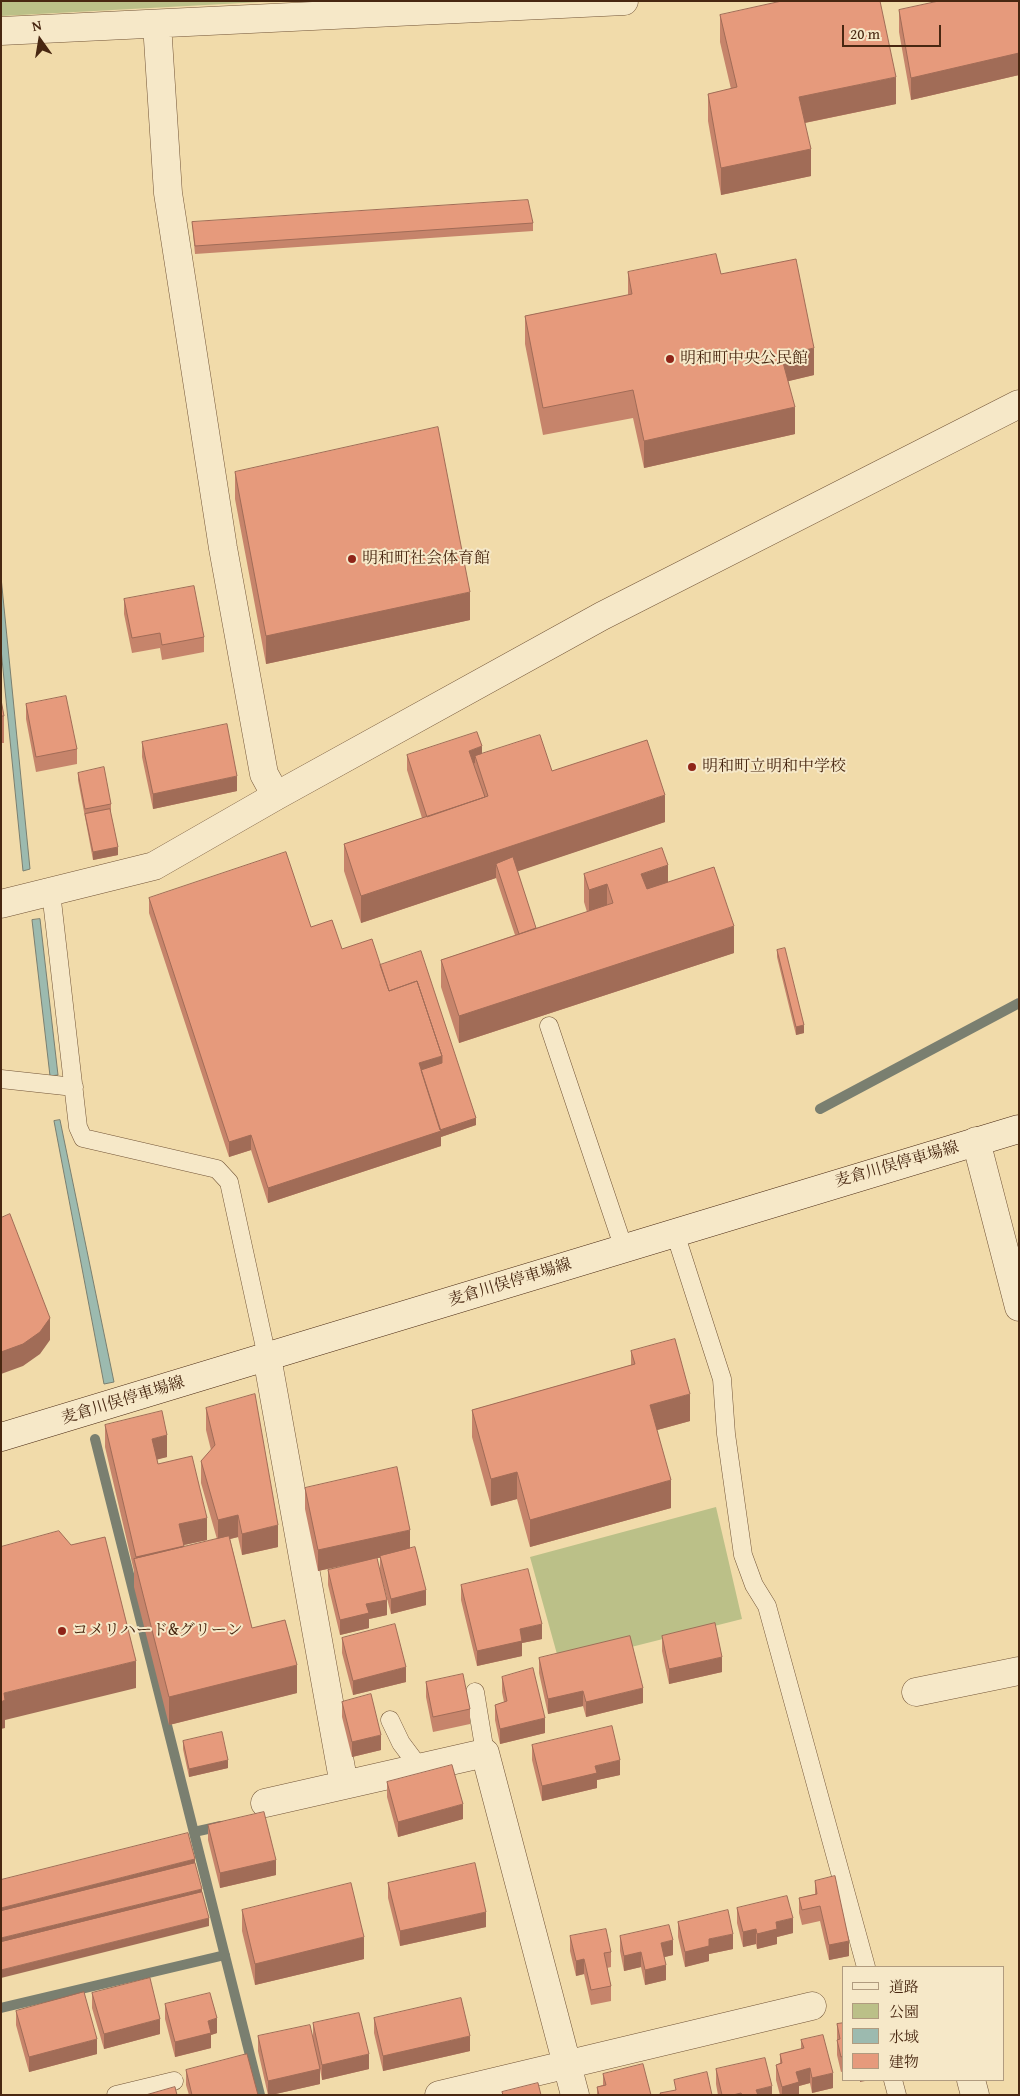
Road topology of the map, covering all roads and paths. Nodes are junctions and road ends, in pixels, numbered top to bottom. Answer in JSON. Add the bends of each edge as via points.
{"nodes":[{"id":1,"x":624,"y":1,"type":"edge"},
{"id":2,"x":157,"y":24,"type":"junction"},
{"id":3,"x":2,"y":26,"type":"edge"},
{"id":4,"x":1019,"y":404,"type":"edge"},
{"id":5,"x":276,"y":796,"type":"junction"},
{"id":6,"x":51,"y":892,"type":"junction"},
{"id":7,"x":1,"y":904,"type":"edge"},
{"id":8,"x":549,"y":1026,"type":"dead end"},
{"id":9,"x":1,"y":1079,"type":"edge"},
{"id":10,"x":74,"y":1087,"type":"junction"},
{"id":11,"x":1019,"y":1129,"type":"edge"},
{"id":12,"x":976,"y":1141,"type":"junction"},
{"id":13,"x":675,"y":1233,"type":"junction"},
{"id":14,"x":624,"y":1249,"type":"junction"},
{"id":15,"x":1019,"y":1307,"type":"edge"},
{"id":16,"x":267,"y":1357,"type":"junction"},
{"id":17,"x":1,"y":1437,"type":"edge"},
{"id":18,"x":1019,"y":1670,"type":"edge"},
{"id":19,"x":475,"y":1692,"type":"dead end"},
{"id":20,"x":916,"y":1692,"type":"dead end"},
{"id":21,"x":390,"y":1720,"type":"dead end"},
{"id":22,"x":485,"y":1753,"type":"junction"},
{"id":23,"x":419,"y":1768,"type":"junction"},
{"id":24,"x":344,"y":1785,"type":"junction"},
{"id":25,"x":265,"y":1803,"type":"dead end"},
{"id":26,"x":866,"y":1966,"type":"edge"},
{"id":27,"x":812,"y":2006,"type":"dead end"},
{"id":28,"x":567,"y":2064,"type":"junction"},
{"id":29,"x":174,"y":2081,"type":"dead end"},
{"id":30,"x":894,"y":2081,"type":"edge"},
{"id":31,"x":971,"y":2081,"type":"edge"},
{"id":32,"x":116,"y":2095,"type":"edge"},
{"id":33,"x":439,"y":2095,"type":"edge"},
{"id":34,"x":575,"y":2095,"type":"edge"},
{"id":35,"x":897,"y":2095,"type":"edge"},
{"id":36,"x":975,"y":2095,"type":"edge"}],
"edges":[{"from":1,"to":2,"type":"street"},
{"from":2,"to":3,"type":"street"},
{"from":2,"to":5,"type":"street","via":[[168,193],[220,529],[264,774]]},
{"from":4,"to":5,"type":"street","via":[[602,616]]},
{"from":5,"to":6,"type":"street","via":[[154,866]]},
{"from":6,"to":7,"type":"street"},
{"from":6,"to":10,"type":"lane"},
{"from":8,"to":14,"type":"lane"},
{"from":9,"to":10,"type":"lane"},
{"from":10,"to":16,"type":"lane","via":[[78,1127],[84,1138],[217,1169],[229,1182]]},
{"from":11,"to":12,"type":"street","name":"麦倉川俣停車場線"},
{"from":12,"to":13,"type":"street","name":"麦倉川俣停車場線"},
{"from":12,"to":15,"type":"street"},
{"from":13,"to":14,"type":"street","name":"麦倉川俣停車場線"},
{"from":13,"to":26,"type":"lane","via":[[722,1379],[726,1434],[743,1555],[754,1586],[767,1606]]},
{"from":14,"to":16,"type":"street","name":"麦倉川俣停車場線"},
{"from":16,"to":17,"type":"street","name":"麦倉川俣停車場線"},
{"from":16,"to":24,"type":"street"},
{"from":18,"to":20,"type":"street"},
{"from":19,"to":22,"type":"lane"},
{"from":21,"to":23,"type":"lane"},
{"from":22,"to":23,"type":"street"},
{"from":22,"to":28,"type":"street"},
{"from":23,"to":24,"type":"street"},
{"from":24,"to":25,"type":"street"},
{"from":27,"to":28,"type":"street"},
{"from":28,"to":33,"type":"street"},
{"from":28,"to":34,"type":"street"},
{"from":29,"to":32,"type":"lane"},
{"from":30,"to":35,"type":"lane"},
{"from":31,"to":36,"type":"street"}]}
